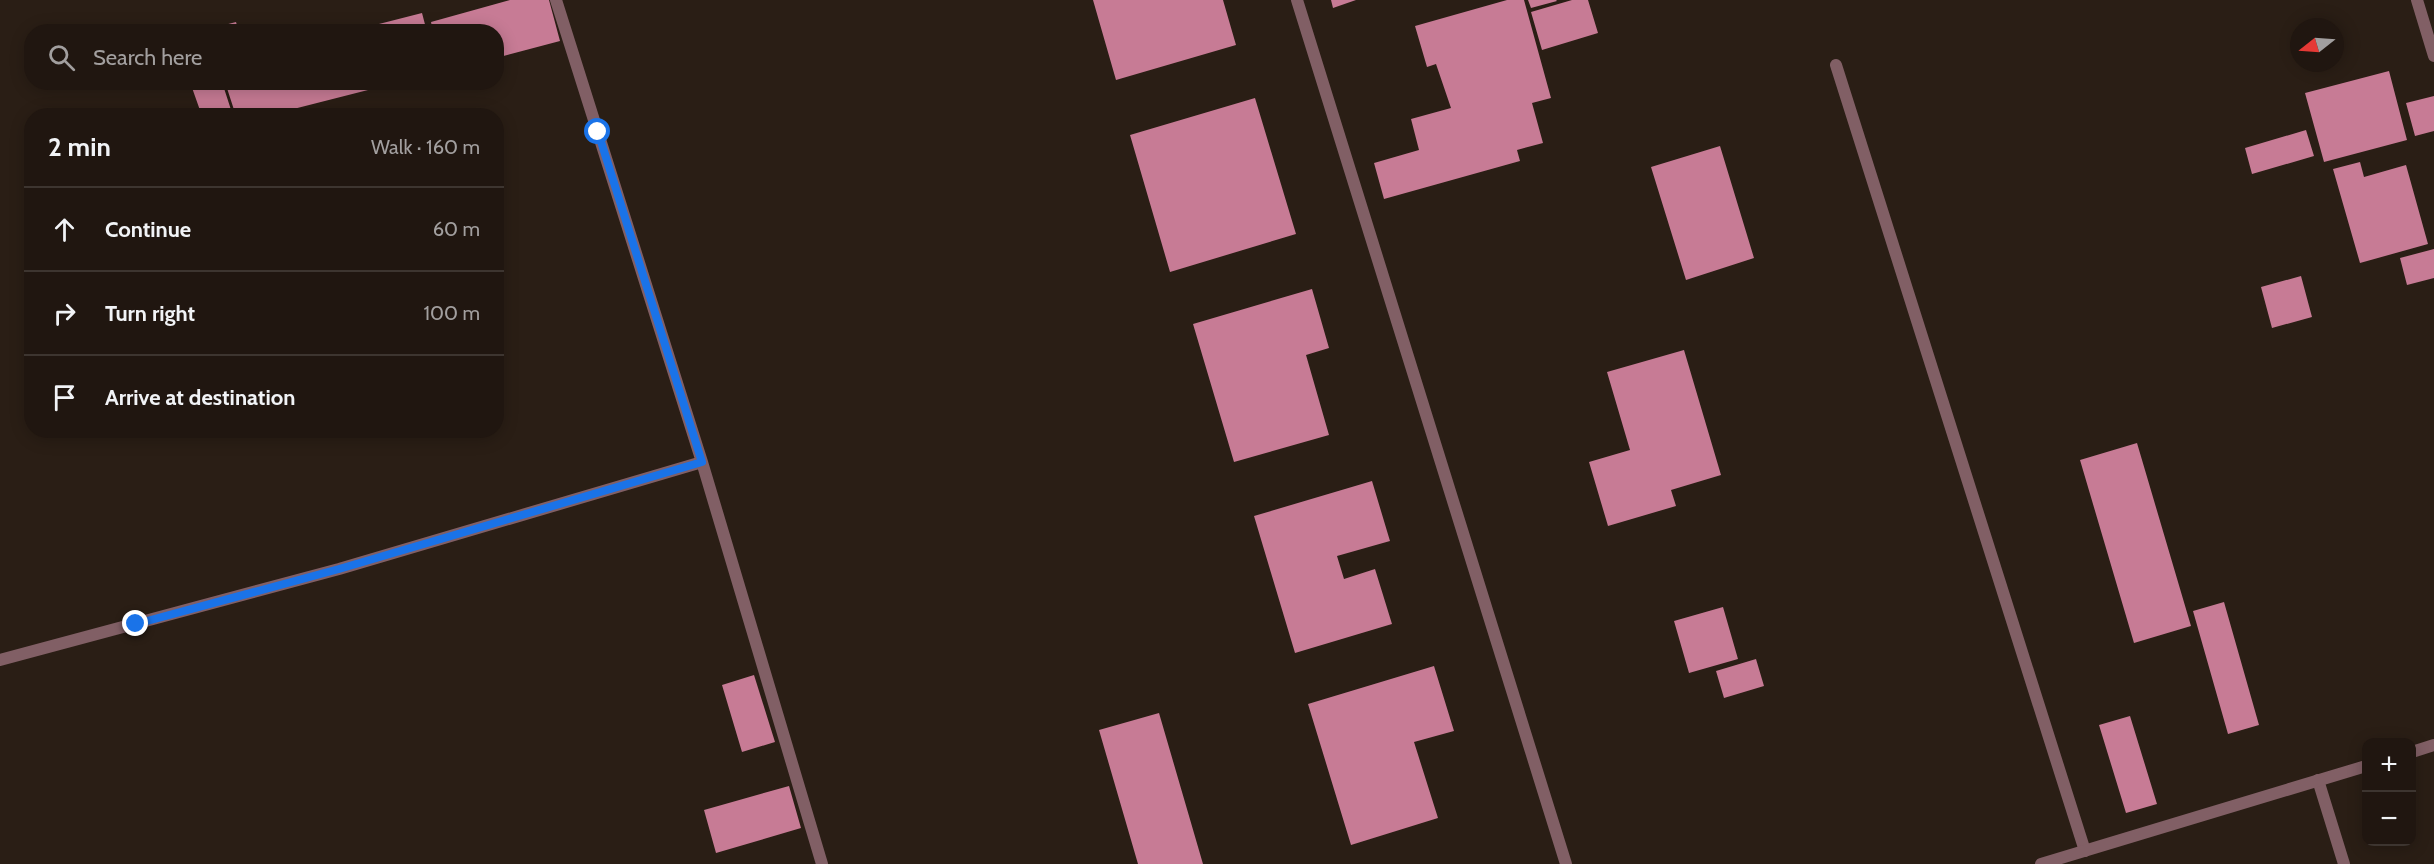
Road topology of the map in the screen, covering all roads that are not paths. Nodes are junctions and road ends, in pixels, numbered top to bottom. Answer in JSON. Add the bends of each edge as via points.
{"nodes":[{"id":1,"x":556,"y":0,"type":"edge"},
{"id":2,"x":1297,"y":0,"type":"edge"},
{"id":3,"x":2417,"y":0,"type":"edge"},
{"id":4,"x":2434,"y":56,"type":"edge"},
{"id":5,"x":1836,"y":65,"type":"dead end"},
{"id":6,"x":702,"y":462,"type":"junction"},
{"id":7,"x":0,"y":660,"type":"edge"},
{"id":8,"x":2434,"y":746,"type":"edge"},
{"id":9,"x":2416,"y":751,"type":"edge"},
{"id":10,"x":2362,"y":767,"type":"edge"},
{"id":11,"x":2318,"y":780,"type":"junction"},
{"id":12,"x":2085,"y":851,"type":"junction"},
{"id":13,"x":822,"y":864,"type":"edge"},
{"id":14,"x":1566,"y":864,"type":"edge"},
{"id":15,"x":2041,"y":864,"type":"edge"},
{"id":16,"x":2344,"y":864,"type":"edge"}],
"edges":[{"from":1,"to":6,"type":"street"},
{"from":2,"to":14,"type":"street"},
{"from":3,"to":4,"type":"street"},
{"from":5,"to":12,"type":"street"},
{"from":6,"to":7,"type":"street","via":[[339,569]]},
{"from":6,"to":13,"type":"street"},
{"from":8,"to":9,"type":"street"},
{"from":10,"to":11,"type":"street"},
{"from":11,"to":12,"type":"street"},
{"from":11,"to":16,"type":"street"},
{"from":12,"to":15,"type":"street"}]}
